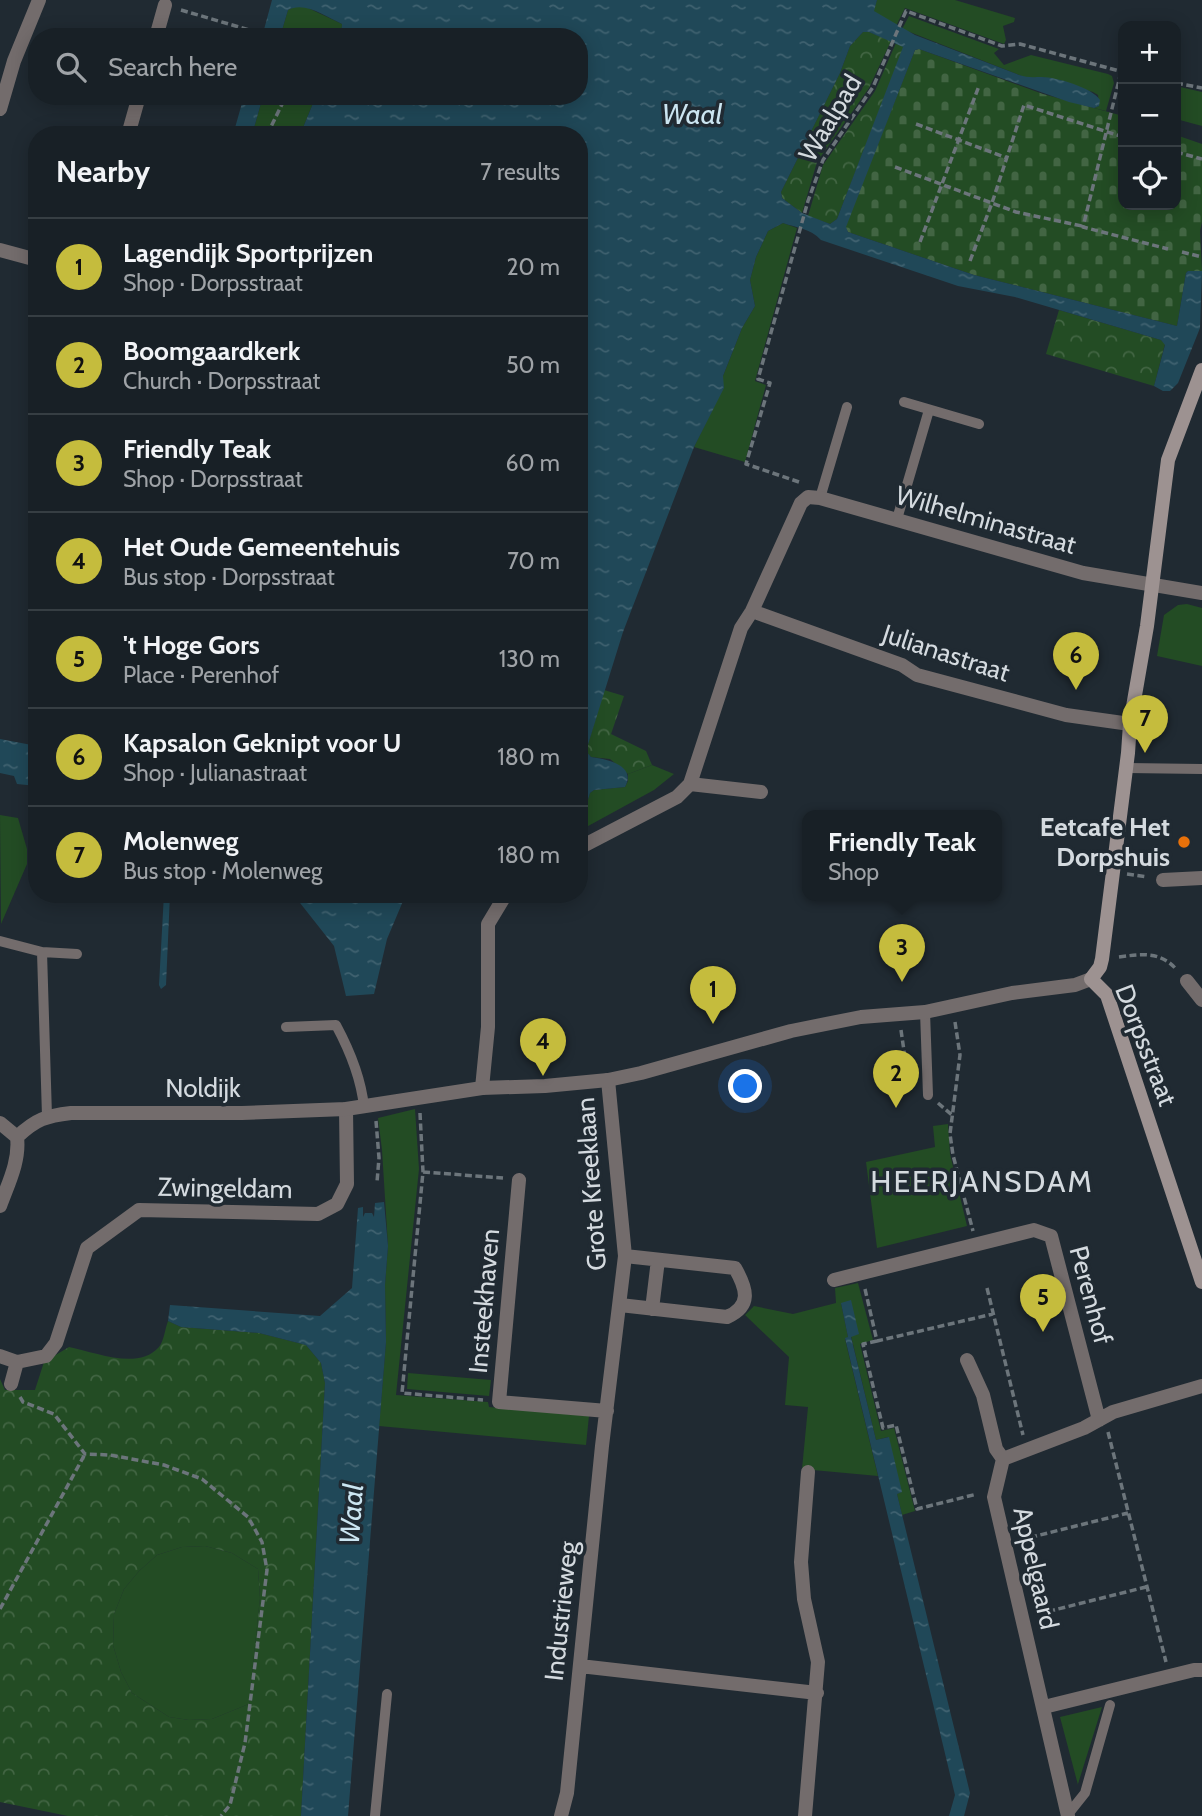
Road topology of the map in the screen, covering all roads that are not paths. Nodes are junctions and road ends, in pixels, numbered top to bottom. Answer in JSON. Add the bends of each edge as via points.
{"nodes":[{"id":1,"x":39,"y":0,"type":"edge"},
{"id":2,"x":165,"y":5,"type":"road end"},
{"id":3,"x":159,"y":28,"type":"edge"},
{"id":4,"x":136,"y":105,"type":"edge"},
{"id":5,"x":0,"y":109,"type":"edge"},
{"id":6,"x":131,"y":126,"type":"edge"},
{"id":7,"x":0,"y":250,"type":"edge"},
{"id":8,"x":28,"y":258,"type":"edge"},
{"id":9,"x":1202,"y":370,"type":"edge"},
{"id":10,"x":904,"y":402,"type":"dead end"},
{"id":11,"x":847,"y":407,"type":"dead end"},
{"id":12,"x":929,"y":410,"type":"junction"},
{"id":13,"x":979,"y":424,"type":"dead end"},
{"id":14,"x":814,"y":497,"type":"junction"},
{"id":15,"x":897,"y":519,"type":"junction"},
{"id":16,"x":1152,"y":584,"type":"junction"},
{"id":17,"x":1202,"y":593,"type":"edge"},
{"id":18,"x":752,"y":611,"type":"junction"},
{"id":19,"x":1130,"y":724,"type":"junction"},
{"id":20,"x":1127,"y":768,"type":"junction"},
{"id":21,"x":1202,"y":769,"type":"edge"},
{"id":22,"x":690,"y":785,"type":"junction"},
{"id":23,"x":761,"y":792,"type":"dead end"},
{"id":24,"x":588,"y":843,"type":"edge"},
{"id":25,"x":1202,"y":878,"type":"edge"},
{"id":26,"x":1163,"y":880,"type":"road end"},
{"id":27,"x":501,"y":903,"type":"edge"},
{"id":28,"x":0,"y":941,"type":"edge"},
{"id":29,"x":42,"y":952,"type":"junction"},
{"id":30,"x":77,"y":954,"type":"dead end"},
{"id":31,"x":1091,"y":979,"type":"junction"},
{"id":32,"x":1187,"y":981,"type":"road end"},
{"id":33,"x":1202,"y":1000,"type":"edge"},
{"id":34,"x":925,"y":1012,"type":"junction"},
{"id":35,"x":286,"y":1027,"type":"dead end"},
{"id":36,"x":608,"y":1080,"type":"junction"},
{"id":37,"x":482,"y":1088,"type":"junction"},
{"id":38,"x":928,"y":1095,"type":"dead end"},
{"id":39,"x":360,"y":1107,"type":"junction"},
{"id":40,"x":47,"y":1116,"type":"junction"},
{"id":41,"x":0,"y":1123,"type":"edge"},
{"id":42,"x":17,"y":1137,"type":"junction"},
{"id":43,"x":520,"y":1180,"type":"road end"},
{"id":44,"x":0,"y":1206,"type":"edge"},
{"id":45,"x":625,"y":1256,"type":"junction"},
{"id":46,"x":658,"y":1260,"type":"junction"},
{"id":47,"x":834,"y":1280,"type":"dead end"},
{"id":48,"x":1202,"y":1282,"type":"edge"},
{"id":49,"x":620,"y":1305,"type":"junction"},
{"id":50,"x":652,"y":1309,"type":"junction"},
{"id":51,"x":0,"y":1356,"type":"edge"},
{"id":52,"x":967,"y":1360,"type":"dead end"},
{"id":53,"x":17,"y":1362,"type":"junction"},
{"id":54,"x":11,"y":1384,"type":"road end"},
{"id":55,"x":1202,"y":1385,"type":"edge"},
{"id":56,"x":607,"y":1411,"type":"junction"},
{"id":57,"x":1101,"y":1418,"type":"junction"},
{"id":58,"x":1003,"y":1459,"type":"junction"},
{"id":59,"x":808,"y":1472,"type":"dead end"},
{"id":60,"x":580,"y":1666,"type":"junction"},
{"id":61,"x":1202,"y":1670,"type":"edge"},
{"id":62,"x":817,"y":1693,"type":"junction"},
{"id":63,"x":387,"y":1694,"type":"dead end"},
{"id":64,"x":1110,"y":1705,"type":"dead end"},
{"id":65,"x":1044,"y":1707,"type":"junction"},
{"id":66,"x":1068,"y":1815,"type":"edge"},
{"id":67,"x":375,"y":1816,"type":"edge"},
{"id":68,"x":561,"y":1816,"type":"edge"},
{"id":69,"x":805,"y":1816,"type":"edge"}],
"edges":[{"from":1,"to":5,"type":"street"},
{"from":2,"to":3,"type":"street"},
{"from":4,"to":6,"type":"street"},
{"from":7,"to":8,"type":"street"},
{"from":9,"to":16,"type":"main road","via":[[1168,460]]},
{"from":10,"to":12,"type":"lane"},
{"from":11,"to":14,"type":"lane"},
{"from":12,"to":13,"type":"lane"},
{"from":12,"to":15,"type":"lane"},
{"from":14,"to":15,"type":"street","name":"Wilhelminastraat"},
{"from":14,"to":18,"type":"street","via":[[801,503]]},
{"from":15,"to":16,"type":"street","name":"Wilhelminastraat","via":[[1083,573]]},
{"from":16,"to":17,"type":"street","name":"Wilhelminastraat"},
{"from":16,"to":19,"type":"main road"},
{"from":18,"to":19,"type":"street","name":"Julianastraat","via":[[902,665],[917,675],[1066,715]]},
{"from":18,"to":22,"type":"street","via":[[741,628]]},
{"from":19,"to":20,"type":"main road"},
{"from":20,"to":21,"type":"lane"},
{"from":20,"to":31,"type":"main road","via":[[1102,959]]},
{"from":22,"to":23,"type":"street"},
{"from":22,"to":24,"type":"street","via":[[677,797]]},
{"from":25,"to":26,"type":"street"},
{"from":27,"to":37,"type":"street","via":[[488,924],[488,1027]]},
{"from":28,"to":29,"type":"lane"},
{"from":29,"to":30,"type":"lane"},
{"from":29,"to":40,"type":"lane"},
{"from":31,"to":34,"type":"street","name":"Dorpsstraat"},
{"from":31,"to":48,"type":"main road","name":"Dorpsstraat","via":[[1107,995]]},
{"from":32,"to":33,"type":"street"},
{"from":34,"to":36,"type":"street","name":"Dorpsstraat","via":[[861,1017],[791,1031]]},
{"from":34,"to":38,"type":"lane"},
{"from":35,"to":39,"type":"lane","via":[[336,1025],[359,1076]]},
{"from":36,"to":37,"type":"street","name":"Dorpsstraat"},
{"from":36,"to":45,"type":"street","name":"Grote Kreeklaan"},
{"from":37,"to":39,"type":"street","name":"Dorpsstraat"},
{"from":39,"to":40,"type":"street","name":"Noldijk"},
{"from":39,"to":53,"type":"street","name":"Zwingeldam","via":[[347,1184],[337,1204],[318,1214],[139,1210],[87,1248],[56,1343],[46,1356]]},
{"from":40,"to":42,"type":"street","name":"Noldijk"},
{"from":41,"to":42,"type":"street"},
{"from":42,"to":44,"type":"street","via":[[16,1161]]},
{"from":43,"to":56,"type":"street","name":"Insteekhaven","via":[[499,1402]]},
{"from":45,"to":46,"type":"street"},
{"from":45,"to":49,"type":"street","name":"Grote Kreeklaan"},
{"from":46,"to":50,"type":"street"},
{"from":46,"to":50,"type":"street","via":[[736,1268],[743,1281],[744,1301],[738,1312],[727,1317]]},
{"from":47,"to":57,"type":"street","name":"Perenhof","via":[[1034,1230],[1051,1236]]},
{"from":49,"to":50,"type":"street"},
{"from":49,"to":56,"type":"street","name":"Grote Kreeklaan"},
{"from":51,"to":53,"type":"street"},
{"from":52,"to":58,"type":"street"},
{"from":53,"to":54,"type":"street"},
{"from":55,"to":57,"type":"street"},
{"from":56,"to":60,"type":"street","name":"Industrieweg"},
{"from":57,"to":58,"type":"street"},
{"from":58,"to":65,"type":"street","name":"Appelgaard","via":[[994,1497]]},
{"from":59,"to":62,"type":"street","via":[[801,1562],[818,1662]]},
{"from":60,"to":62,"type":"street"},
{"from":60,"to":68,"type":"street","name":"Industrieweg"},
{"from":61,"to":65,"type":"street"},
{"from":62,"to":69,"type":"street"},
{"from":63,"to":67,"type":"lane"},
{"from":64,"to":66,"type":"lane","name":"Appelgaard","via":[[1085,1793]]},
{"from":65,"to":66,"type":"street","name":"Appelgaard"}]}
